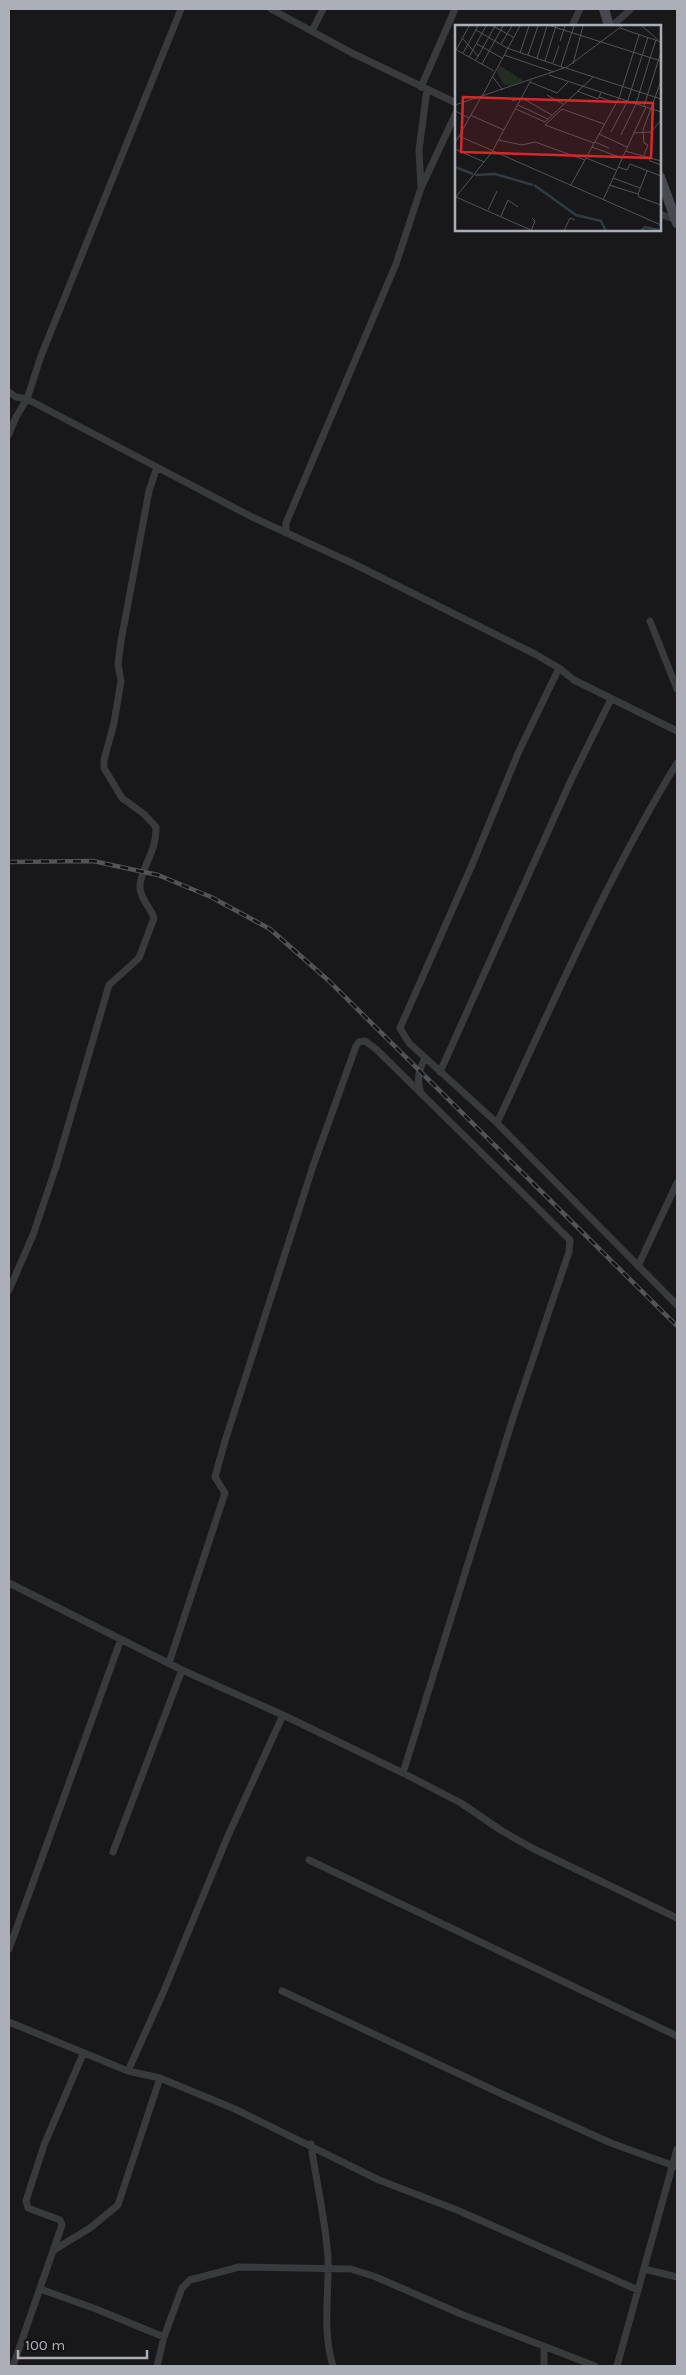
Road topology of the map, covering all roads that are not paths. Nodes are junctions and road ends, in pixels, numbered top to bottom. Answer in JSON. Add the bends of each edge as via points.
{"nodes":[{"id":1,"x":181,"y":9,"type":"edge"},
{"id":2,"x":271,"y":9,"type":"edge"},
{"id":3,"x":323,"y":9,"type":"edge"},
{"id":4,"x":455,"y":9,"type":"edge"},
{"id":5,"x":580,"y":9,"type":"edge"},
{"id":6,"x":604,"y":9,"type":"edge"},
{"id":7,"x":631,"y":9,"type":"edge"},
{"id":8,"x":572,"y":25,"type":"edge"},
{"id":9,"x":610,"y":25,"type":"edge"},
{"id":10,"x":611,"y":25,"type":"edge"},
{"id":11,"x":312,"y":31,"type":"junction"},
{"id":12,"x":424,"y":88,"type":"junction"},
{"id":13,"x":455,"y":103,"type":"edge"},
{"id":14,"x":455,"y":115,"type":"edge"},
{"id":15,"x":661,"y":184,"type":"edge"},
{"id":16,"x":420,"y":188,"type":"junction"},
{"id":17,"x":663,"y":198,"type":"edge"},
{"id":18,"x":661,"y":214,"type":"edge"},
{"id":19,"x":677,"y":221,"type":"edge"},
{"id":20,"x":9,"y":392,"type":"edge"},
{"id":21,"x":27,"y":399,"type":"junction"},
{"id":22,"x":9,"y":434,"type":"edge"},
{"id":23,"x":157,"y":467,"type":"junction"},
{"id":24,"x":286,"y":532,"type":"junction"},
{"id":25,"x":650,"y":621,"type":"dead end"},
{"id":26,"x":559,"y":668,"type":"junction"},
{"id":27,"x":677,"y":689,"type":"edge"},
{"id":28,"x":611,"y":699,"type":"junction"},
{"id":29,"x":677,"y":731,"type":"edge"},
{"id":30,"x":677,"y":763,"type":"edge"},
{"id":31,"x":425,"y":1058,"type":"junction"},
{"id":32,"x":440,"y":1072,"type":"junction"},
{"id":33,"x":422,"y":1096,"type":"junction"},
{"id":34,"x":497,"y":1123,"type":"junction"},
{"id":35,"x":677,"y":1183,"type":"edge"},
{"id":36,"x":638,"y":1266,"type":"junction"},
{"id":37,"x":9,"y":1290,"type":"edge"},
{"id":38,"x":677,"y":1305,"type":"edge"},
{"id":39,"x":9,"y":1583,"type":"edge"},
{"id":40,"x":121,"y":1639,"type":"junction"},
{"id":41,"x":169,"y":1663,"type":"junction"},
{"id":42,"x":182,"y":1670,"type":"junction"},
{"id":43,"x":283,"y":1715,"type":"junction"},
{"id":44,"x":403,"y":1773,"type":"junction"},
{"id":45,"x":113,"y":1852,"type":"dead end"},
{"id":46,"x":309,"y":1860,"type":"dead end"},
{"id":47,"x":677,"y":1917,"type":"edge"},
{"id":48,"x":9,"y":1949,"type":"edge"},
{"id":49,"x":282,"y":1991,"type":"dead end"},
{"id":50,"x":9,"y":2022,"type":"edge"},
{"id":51,"x":677,"y":2036,"type":"edge"},
{"id":52,"x":83,"y":2054,"type":"junction"},
{"id":53,"x":128,"y":2071,"type":"junction"},
{"id":54,"x":160,"y":2078,"type":"junction"},
{"id":55,"x":311,"y":2144,"type":"junction"},
{"id":56,"x":677,"y":2149,"type":"edge"},
{"id":57,"x":675,"y":2166,"type":"edge"},
{"id":58,"x":54,"y":2250,"type":"junction"},
{"id":59,"x":327,"y":2269,"type":"junction"},
{"id":60,"x":644,"y":2269,"type":"junction"},
{"id":61,"x":677,"y":2277,"type":"edge"},
{"id":62,"x":40,"y":2289,"type":"junction"},
{"id":63,"x":638,"y":2290,"type":"junction"},
{"id":64,"x":164,"y":2337,"type":"junction"},
{"id":65,"x":544,"y":2346,"type":"junction"},
{"id":66,"x":13,"y":2356,"type":"edge"},
{"id":67,"x":13,"y":2366,"type":"edge"},
{"id":68,"x":157,"y":2366,"type":"edge"},
{"id":69,"x":333,"y":2366,"type":"edge"},
{"id":70,"x":544,"y":2366,"type":"edge"},
{"id":71,"x":595,"y":2366,"type":"edge"},
{"id":72,"x":617,"y":2366,"type":"edge"}],
"edges":[{"from":1,"to":21,"type":"street"},
{"from":2,"to":11,"type":"street"},
{"from":3,"to":11,"type":"street"},
{"from":4,"to":12,"type":"street"},
{"from":5,"to":8,"type":"street"},
{"from":6,"to":9,"type":"street"},
{"from":7,"to":10,"type":"street"},
{"from":11,"to":12,"type":"street"},
{"from":12,"to":13,"type":"street"},
{"from":12,"to":16,"type":"street","via":[[419,150]]},
{"from":14,"to":16,"type":"street"},
{"from":15,"to":17,"type":"street"},
{"from":16,"to":24,"type":"street","via":[[396,264],[286,523]]},
{"from":17,"to":19,"type":"street"},
{"from":18,"to":19,"type":"street"},
{"from":20,"to":21,"type":"street"},
{"from":21,"to":22,"type":"street"},
{"from":21,"to":23,"type":"street"},
{"from":23,"to":24,"type":"street"},
{"from":23,"to":37,"type":"street","via":[[149,492],[121,641],[118,664],[121,681],[104,760],[109,778],[122,798],[156,827],[152,854],[140,885],[154,918],[139,958],[109,985],[58,1161]]},
{"from":24,"to":26,"type":"street"},
{"from":25,"to":27,"type":"street"},
{"from":26,"to":28,"type":"street","via":[[574,680]]},
{"from":26,"to":31,"type":"street","via":[[526,736],[415,997],[400,1024],[402,1035]]},
{"from":28,"to":29,"type":"street"},
{"from":28,"to":32,"type":"street","via":[[572,778]]},
{"from":30,"to":34,"type":"street","via":[[604,893]]},
{"from":31,"to":32,"type":"street"},
{"from":31,"to":33,"type":"street","via":[[419,1071],[418,1085]]},
{"from":32,"to":34,"type":"street"},
{"from":33,"to":41,"type":"street","via":[[369,1042],[359,1042],[313,1166],[222,1449],[215,1477],[225,1494]]},
{"from":33,"to":44,"type":"street","via":[[563,1232],[570,1240],[570,1246]]},
{"from":34,"to":36,"type":"street"},
{"from":35,"to":36,"type":"street"},
{"from":36,"to":38,"type":"street"},
{"from":39,"to":40,"type":"street"},
{"from":40,"to":41,"type":"street"},
{"from":40,"to":48,"type":"street"},
{"from":41,"to":42,"type":"street"},
{"from":42,"to":43,"type":"street"},
{"from":42,"to":45,"type":"street"},
{"from":43,"to":44,"type":"street"},
{"from":43,"to":53,"type":"street"},
{"from":44,"to":47,"type":"street","via":[[461,1803],[502,1832],[532,1848]]},
{"from":46,"to":51,"type":"street"},
{"from":49,"to":57,"type":"street","via":[[506,2096]]},
{"from":50,"to":52,"type":"street"},
{"from":52,"to":53,"type":"street"},
{"from":52,"to":58,"type":"street","via":[[44,2145],[26,2201],[28,2208],[62,2222]]},
{"from":53,"to":54,"type":"street"},
{"from":54,"to":55,"type":"street","via":[[236,2108]]},
{"from":54,"to":58,"type":"street","via":[[118,2205],[90,2228]]},
{"from":55,"to":59,"type":"street"},
{"from":55,"to":63,"type":"street","via":[[379,2180],[457,2210]]},
{"from":56,"to":57,"type":"street"},
{"from":57,"to":60,"type":"street"},
{"from":58,"to":62,"type":"street"},
{"from":59,"to":64,"type":"street","via":[[239,2267],[190,2280],[182,2288]]},
{"from":59,"to":65,"type":"street","via":[[351,2269],[376,2277]]},
{"from":59,"to":69,"type":"street","via":[[326,2328]]},
{"from":60,"to":61,"type":"street"},
{"from":60,"to":63,"type":"street"},
{"from":62,"to":64,"type":"street"},
{"from":62,"to":66,"type":"street"},
{"from":63,"to":72,"type":"street"},
{"from":64,"to":68,"type":"street"},
{"from":65,"to":70,"type":"street"},
{"from":65,"to":71,"type":"street"},
{"from":66,"to":67,"type":"street"}]}
